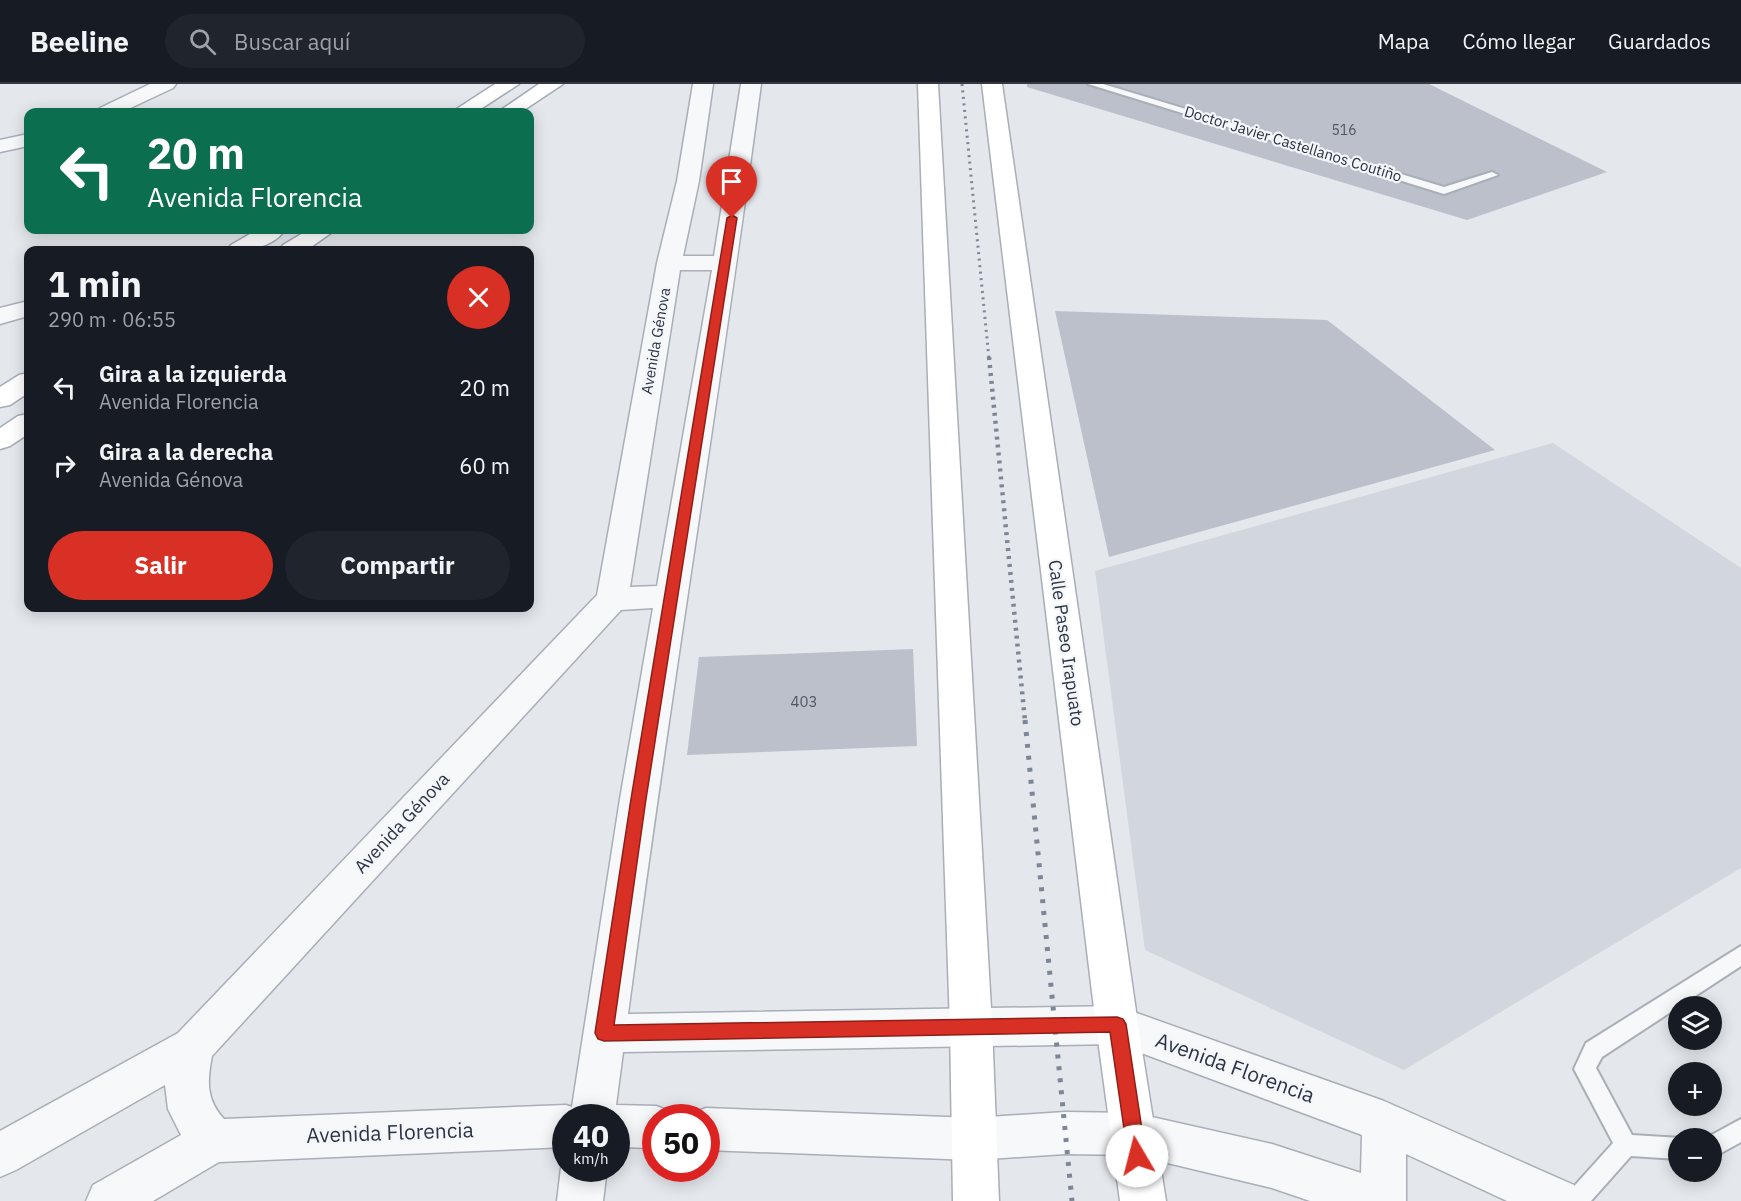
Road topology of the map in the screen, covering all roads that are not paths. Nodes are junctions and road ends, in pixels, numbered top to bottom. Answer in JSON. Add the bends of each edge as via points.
{"nodes":[{"id":1,"x":166,"y":84,"type":"edge"},
{"id":2,"x":508,"y":84,"type":"edge"},
{"id":3,"x":553,"y":84,"type":"edge"},
{"id":4,"x":703,"y":84,"type":"edge"},
{"id":5,"x":751,"y":84,"type":"edge"},
{"id":6,"x":928,"y":84,"type":"edge"},
{"id":7,"x":992,"y":84,"type":"edge"},
{"id":8,"x":1093,"y":84,"type":"edge"},
{"id":9,"x":115,"y":108,"type":"edge"},
{"id":10,"x":469,"y":108,"type":"edge"},
{"id":11,"x":514,"y":108,"type":"edge"},
{"id":12,"x":24,"y":141,"type":"edge"},
{"id":13,"x":0,"y":146,"type":"edge"},
{"id":14,"x":1492,"y":175,"type":"dead end"},
{"id":15,"x":266,"y":234,"type":"edge"},
{"id":16,"x":317,"y":234,"type":"edge"},
{"id":17,"x":246,"y":246,"type":"edge"},
{"id":18,"x":296,"y":246,"type":"edge"},
{"id":19,"x":669,"y":263,"type":"junction"},
{"id":20,"x":726,"y":263,"type":"junction"},
{"id":21,"x":24,"y":310,"type":"edge"},
{"id":22,"x":0,"y":316,"type":"edge"},
{"id":23,"x":24,"y":384,"type":"edge"},
{"id":24,"x":0,"y":399,"type":"edge"},
{"id":25,"x":24,"y":425,"type":"edge"},
{"id":26,"x":0,"y":440,"type":"edge"},
{"id":27,"x":672,"y":596,"type":"junction"},
{"id":28,"x":612,"y":599,"type":"junction"},
{"id":29,"x":1741,"y":956,"type":"edge"},
{"id":30,"x":1117,"y":1024,"type":"junction"},
{"id":31,"x":971,"y":1026,"type":"junction"},
{"id":32,"x":604,"y":1033,"type":"junction"},
{"id":33,"x":193,"y":1047,"type":"junction"},
{"id":34,"x":594,"y":1104,"type":"edge"},
{"id":35,"x":1384,"y":1122,"type":"junction"},
{"id":36,"x":552,"y":1127,"type":"edge"},
{"id":37,"x":720,"y":1130,"type":"edge"},
{"id":38,"x":1741,"y":1130,"type":"edge"},
{"id":39,"x":1134,"y":1134,"type":"junction"},
{"id":40,"x":973,"y":1139,"type":"junction"},
{"id":41,"x":214,"y":1141,"type":"junction"},
{"id":42,"x":1722,"y":1142,"type":"edge"},
{"id":43,"x":1626,"y":1145,"type":"junction"},
{"id":44,"x":1668,"y":1147,"type":"edge"},
{"id":45,"x":0,"y":1155,"type":"edge"},
{"id":46,"x":582,"y":1182,"type":"edge"},
{"id":47,"x":110,"y":1201,"type":"edge"},
{"id":48,"x":580,"y":1201,"type":"edge"},
{"id":49,"x":976,"y":1201,"type":"edge"},
{"id":50,"x":1143,"y":1201,"type":"edge"},
{"id":51,"x":1378,"y":1201,"type":"edge"},
{"id":52,"x":1383,"y":1201,"type":"edge"},
{"id":53,"x":1558,"y":1201,"type":"edge"},
{"id":54,"x":1576,"y":1201,"type":"edge"}],
"edges":[{"from":1,"to":9,"type":"street"},
{"from":2,"to":10,"type":"main road"},
{"from":3,"to":11,"type":"main road"},
{"from":4,"to":19,"type":"street","name":"Avenida Génova","via":[[688,181]]},
{"from":5,"to":20,"type":"street"},
{"from":6,"to":31,"type":"main road"},
{"from":7,"to":30,"type":"main road","name":"Calle Paseo Irapuato"},
{"from":8,"to":14,"type":"lane","name":"Doctor Javier Castellanos Coutiño","via":[[1444,191]]},
{"from":12,"to":13,"type":"street"},
{"from":15,"to":17,"type":"main road"},
{"from":16,"to":18,"type":"main road"},
{"from":19,"to":20,"type":"street"},
{"from":19,"to":28,"type":"street","name":"Avenida Génova"},
{"from":20,"to":27,"type":"street"},
{"from":21,"to":22,"type":"street"},
{"from":23,"to":24,"type":"main road"},
{"from":25,"to":26,"type":"main road"},
{"from":27,"to":28,"type":"street"},
{"from":27,"to":32,"type":"street"},
{"from":28,"to":33,"type":"street","name":"Avenida Génova"},
{"from":29,"to":43,"type":"lane","via":[[1594,1050],[1585,1069]]},
{"from":30,"to":31,"type":"street","name":"Avenida Florencia"},
{"from":30,"to":35,"type":"street","name":"Avenida Florencia"},
{"from":30,"to":39,"type":"main road","name":"Calle Paseo Irapuato"},
{"from":31,"to":32,"type":"street","name":"Avenida Florencia"},
{"from":31,"to":40,"type":"main road"},
{"from":32,"to":34,"type":"street"},
{"from":33,"to":41,"type":"street","via":[[186,1074],[187,1100],[197,1123]]},
{"from":33,"to":45,"type":"street"},
{"from":35,"to":52,"type":"street"},
{"from":35,"to":53,"type":"street","name":"Avenida Florencia"},
{"from":36,"to":41,"type":"street","name":"Avenida Florencia"},
{"from":37,"to":40,"type":"street"},
{"from":38,"to":42,"type":"lane"},
{"from":39,"to":40,"type":"street","via":[[1065,1133]]},
{"from":39,"to":50,"type":"main road","name":"Calle Paseo Irapuato"},
{"from":39,"to":51,"type":"street","via":[[1272,1166]]},
{"from":40,"to":49,"type":"main road"},
{"from":41,"to":47,"type":"street","name":"Avenida Florencia"},
{"from":43,"to":44,"type":"lane"},
{"from":43,"to":54,"type":"lane"},
{"from":46,"to":48,"type":"street"}]}
